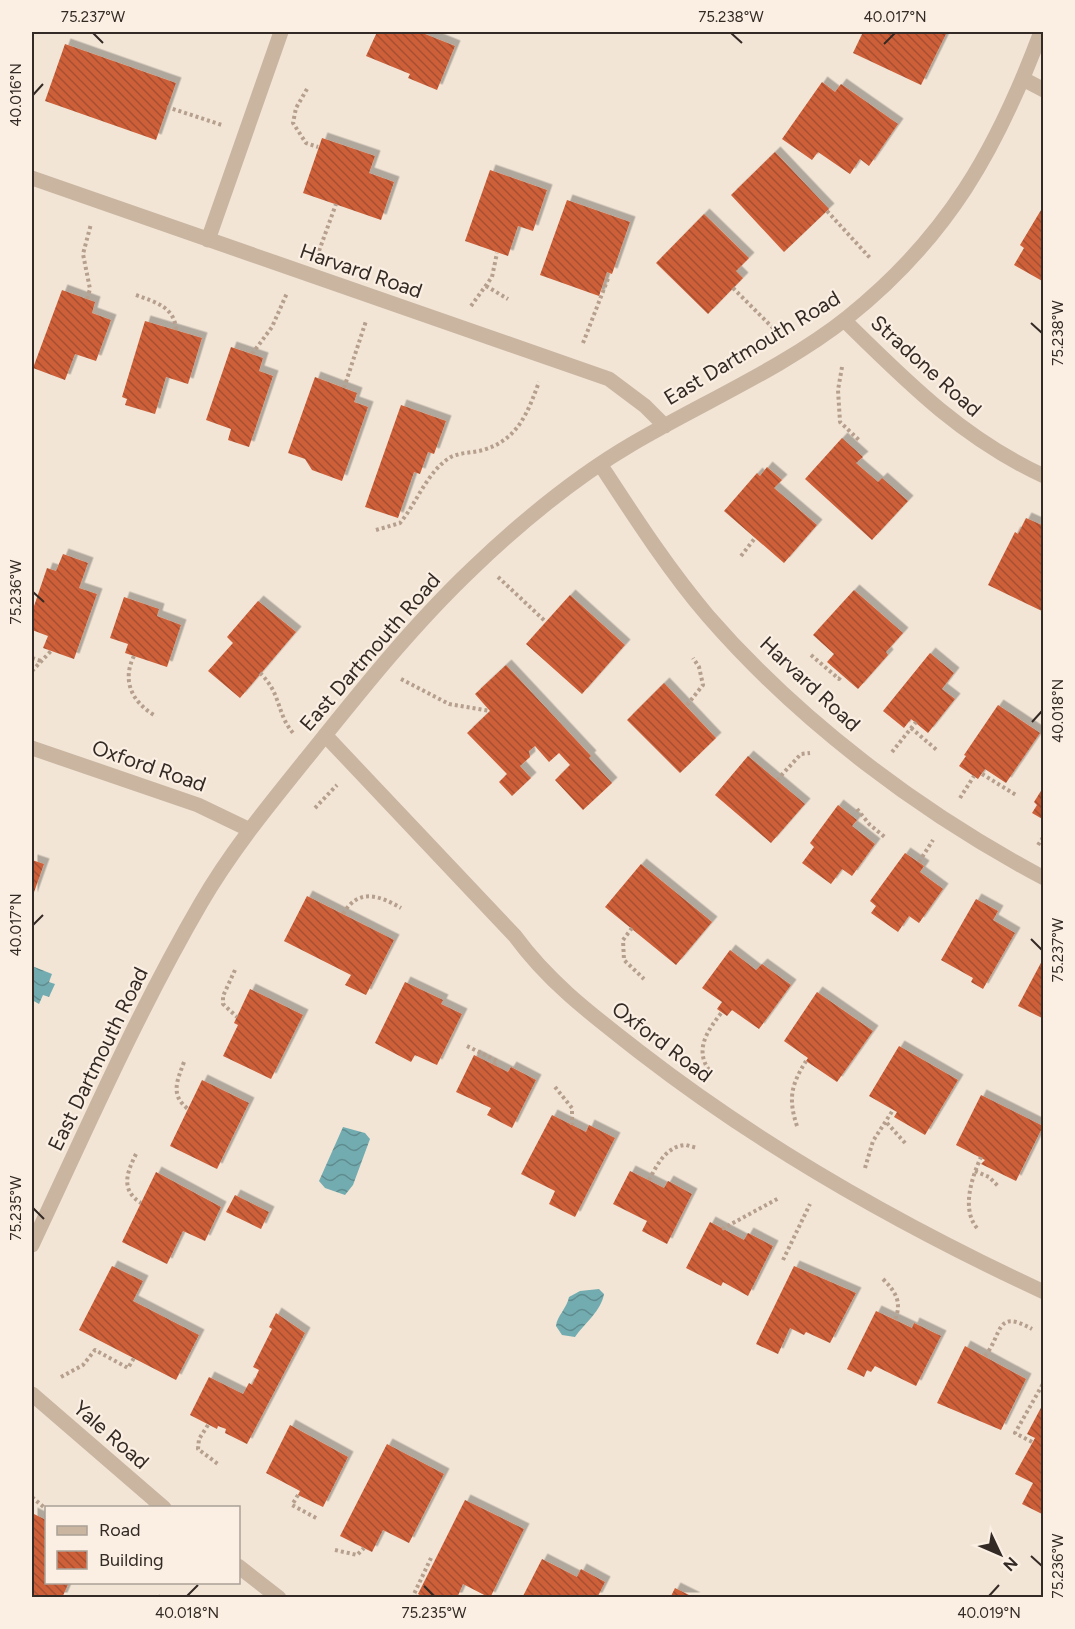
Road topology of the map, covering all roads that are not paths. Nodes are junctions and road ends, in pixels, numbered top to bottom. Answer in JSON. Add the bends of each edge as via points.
{"nodes":[{"id":1,"x":280,"y":32,"type":"edge"},
{"id":2,"x":1041,"y":32,"type":"edge"},
{"id":3,"x":1023,"y":79,"type":"junction"},
{"id":4,"x":1044,"y":90,"type":"edge"},
{"id":5,"x":32,"y":178,"type":"edge"},
{"id":6,"x":208,"y":240,"type":"junction"},
{"id":7,"x":844,"y":320,"type":"junction"},
{"id":8,"x":665,"y":426,"type":"junction"},
{"id":9,"x":600,"y":464,"type":"junction"},
{"id":10,"x":1044,"y":476,"type":"edge"},
{"id":11,"x":325,"y":735,"type":"junction"},
{"id":12,"x":32,"y":748,"type":"edge"},
{"id":13,"x":250,"y":830,"type":"junction"},
{"id":14,"x":1044,"y":878,"type":"edge"},
{"id":15,"x":32,"y":1245,"type":"edge"},
{"id":16,"x":1044,"y":1292,"type":"edge"},
{"id":17,"x":32,"y":1394,"type":"edge"},
{"id":18,"x":162,"y":1506,"type":"edge"},
{"id":19,"x":240,"y":1568,"type":"edge"},
{"id":20,"x":279,"y":1598,"type":"edge"}],
"edges":[{"from":1,"to":6,"type":"street"},
{"from":2,"to":3,"type":"street","name":"East Dartmouth Road"},
{"from":3,"to":4,"type":"street"},
{"from":3,"to":7,"type":"street","name":"East Dartmouth Road","via":[[992,148],[954,208],[884,287]]},
{"from":5,"to":6,"type":"street","name":"Harvard Road"},
{"from":6,"to":8,"type":"street","name":"Harvard Road","via":[[609,380]]},
{"from":7,"to":8,"type":"street","name":"East Dartmouth Road"},
{"from":7,"to":10,"type":"street","name":"Stradone Road","via":[[955,425],[994,451]]},
{"from":8,"to":9,"type":"street","name":"East Dartmouth Road"},
{"from":9,"to":11,"type":"street","name":"East Dartmouth Road","via":[[481,560],[428,611]]},
{"from":9,"to":14,"type":"street","name":"Harvard Road","via":[[648,537],[709,617],[791,699],[878,770],[955,825]]},
{"from":11,"to":13,"type":"street","name":"East Dartmouth Road"},
{"from":11,"to":16,"type":"street","name":"Oxford Road","via":[[515,936],[539,968],[652,1062],[780,1152],[879,1209]]},
{"from":12,"to":13,"type":"street","name":"Oxford Road","via":[[198,805]]},
{"from":13,"to":15,"type":"street","name":"East Dartmouth Road","via":[[201,903],[160,979]]},
{"from":17,"to":18,"type":"street","name":"Yale Road"},
{"from":19,"to":20,"type":"street"}]}
